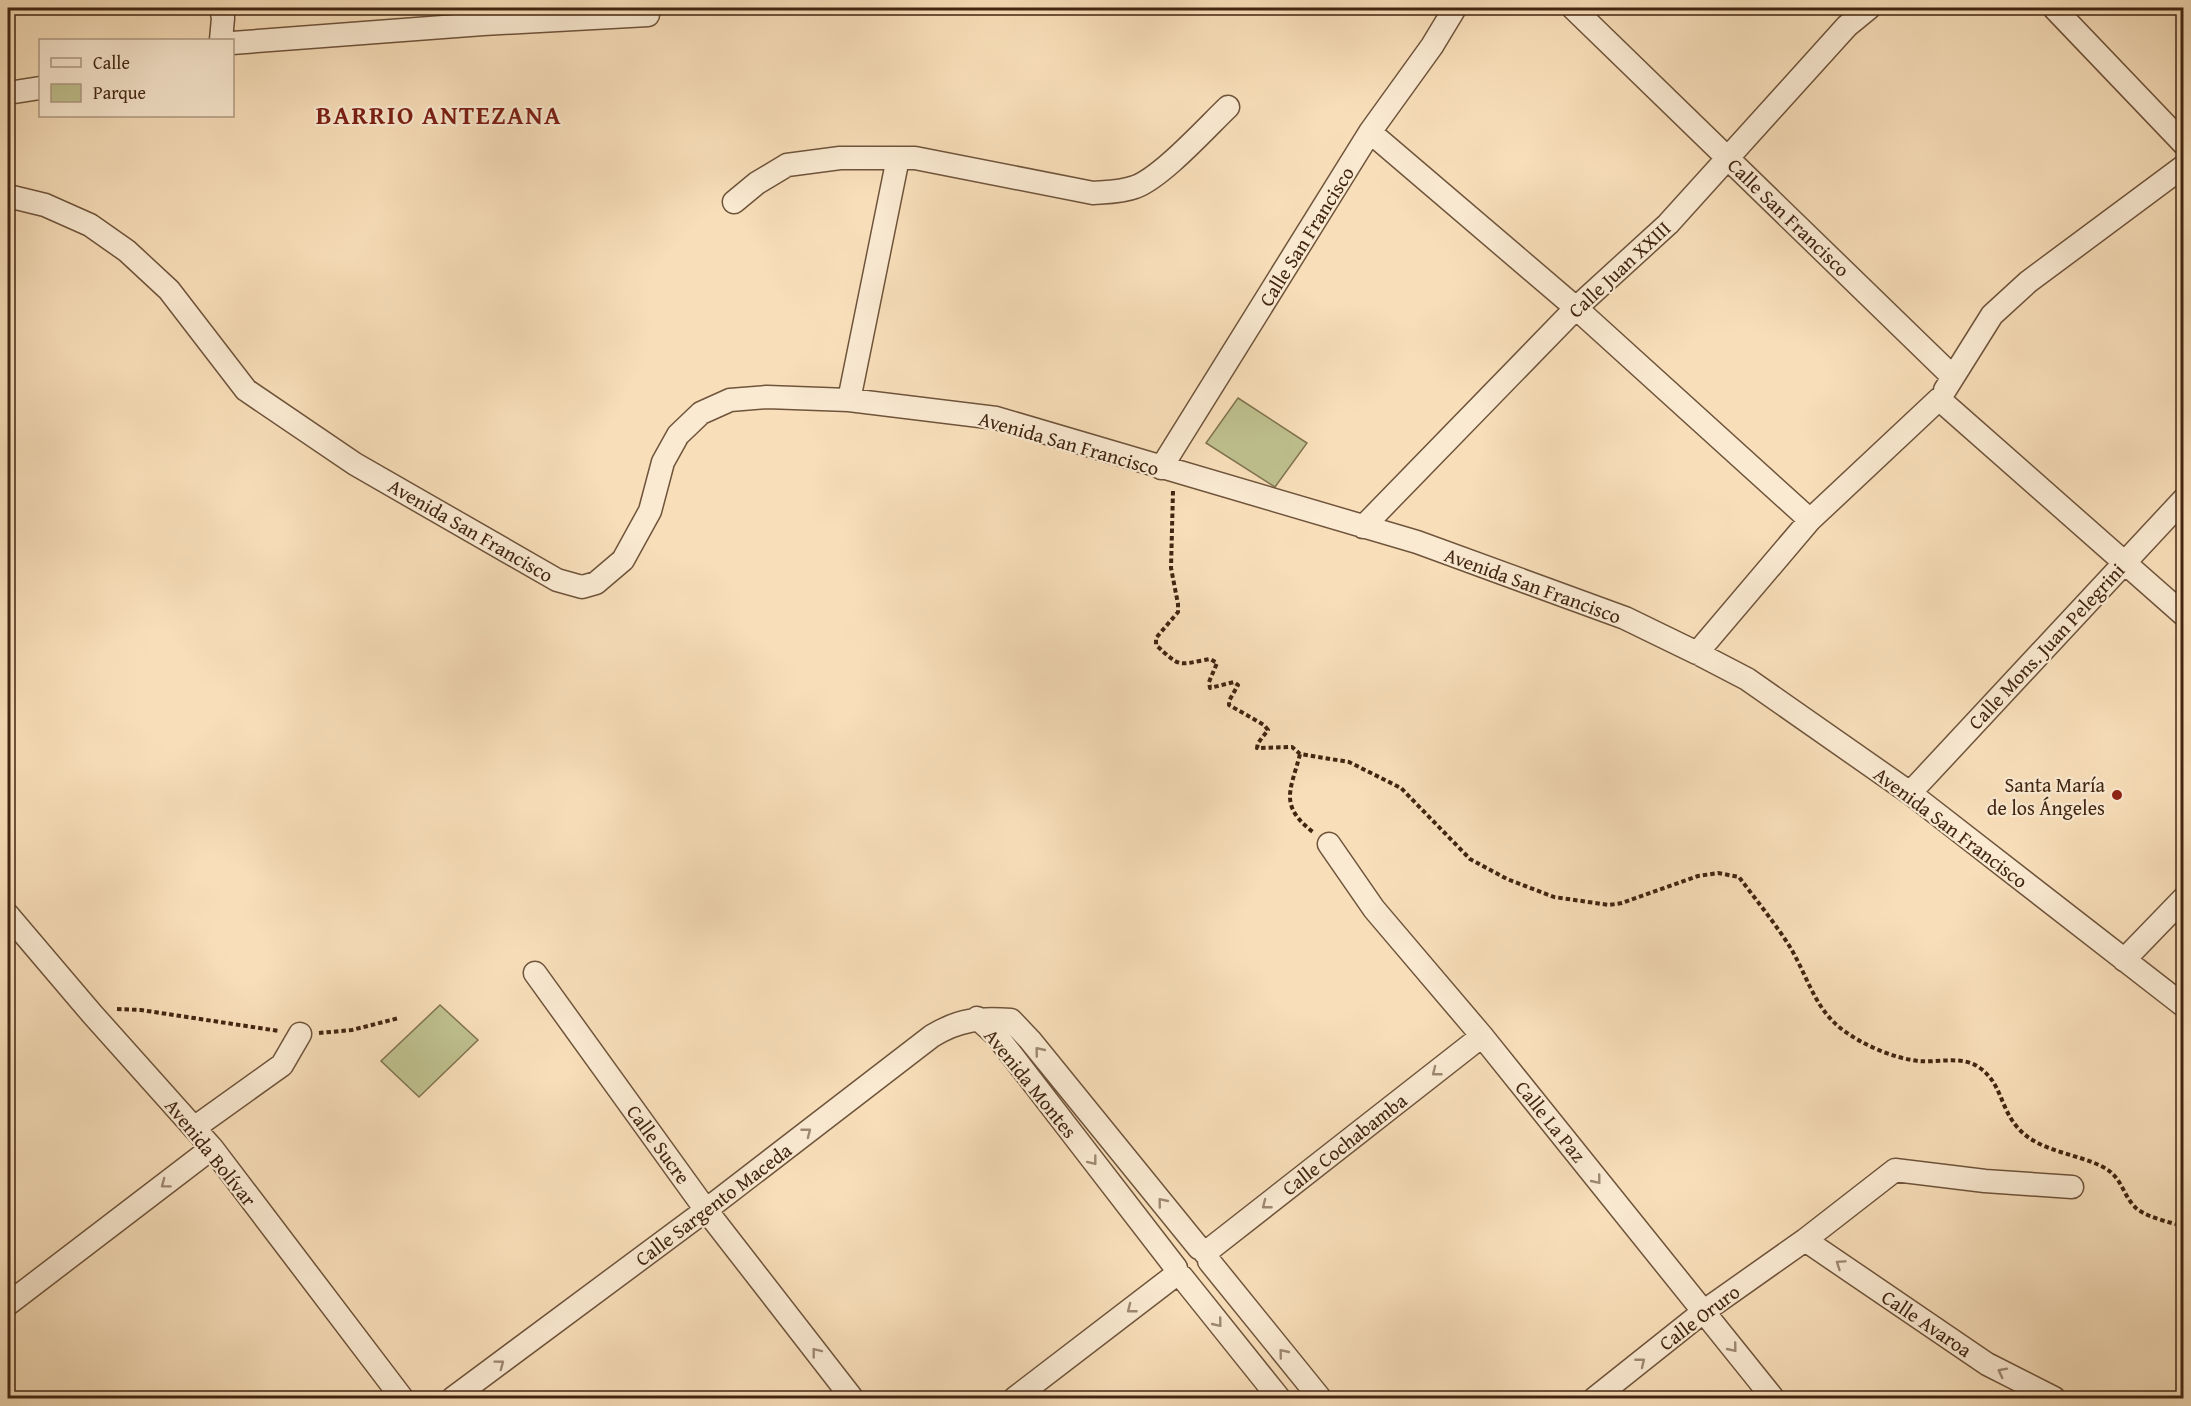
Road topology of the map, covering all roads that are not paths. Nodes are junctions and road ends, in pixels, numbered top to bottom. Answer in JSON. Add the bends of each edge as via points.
{"nodes":[{"id":1,"x":221,"y":8,"type":"edge"},
{"id":2,"x":1455,"y":8,"type":"edge"},
{"id":3,"x":1573,"y":8,"type":"edge"},
{"id":4,"x":1869,"y":8,"type":"edge"},
{"id":5,"x":2054,"y":8,"type":"edge"},
{"id":6,"x":648,"y":15,"type":"dead end"},
{"id":7,"x":221,"y":39,"type":"edge"},
{"id":8,"x":234,"y":43,"type":"edge"},
{"id":9,"x":39,"y":88,"type":"edge"},
{"id":10,"x":8,"y":93,"type":"edge"},
{"id":11,"x":1228,"y":107,"type":"dead end"},
{"id":12,"x":1370,"y":132,"type":"junction"},
{"id":13,"x":2184,"y":144,"type":"edge"},
{"id":14,"x":898,"y":158,"type":"junction"},
{"id":15,"x":1729,"y":158,"type":"junction"},
{"id":16,"x":2184,"y":166,"type":"edge"},
{"id":17,"x":8,"y":196,"type":"edge"},
{"id":18,"x":734,"y":202,"type":"dead end"},
{"id":19,"x":1576,"y":308,"type":"junction"},
{"id":20,"x":1953,"y":377,"type":"junction"},
{"id":21,"x":1939,"y":399,"type":"junction"},
{"id":22,"x":849,"y":400,"type":"junction"},
{"id":23,"x":1167,"y":470,"type":"junction"},
{"id":24,"x":2184,"y":499,"type":"edge"},
{"id":25,"x":1810,"y":520,"type":"junction"},
{"id":26,"x":1363,"y":527,"type":"junction"},
{"id":27,"x":2123,"y":563,"type":"junction"},
{"id":28,"x":2184,"y":615,"type":"edge"},
{"id":29,"x":1697,"y":653,"type":"junction"},
{"id":30,"x":1910,"y":793,"type":"junction"},
{"id":31,"x":1329,"y":844,"type":"road end"},
{"id":32,"x":2184,"y":898,"type":"edge"},
{"id":33,"x":8,"y":915,"type":"edge"},
{"id":34,"x":2124,"y":960,"type":"junction"},
{"id":35,"x":535,"y":973,"type":"dead end"},
{"id":36,"x":2184,"y":1006,"type":"edge"},
{"id":37,"x":977,"y":1018,"type":"junction"},
{"id":38,"x":300,"y":1034,"type":"road end"},
{"id":39,"x":1482,"y":1036,"type":"junction"},
{"id":40,"x":194,"y":1128,"type":"junction"},
{"id":41,"x":212,"y":1148,"type":"junction"},
{"id":42,"x":2072,"y":1187,"type":"dead end"},
{"id":43,"x":706,"y":1210,"type":"junction"},
{"id":44,"x":1805,"y":1240,"type":"junction"},
{"id":45,"x":1204,"y":1254,"type":"junction"},
{"id":46,"x":1178,"y":1273,"type":"junction"},
{"id":47,"x":8,"y":1304,"type":"edge"},
{"id":48,"x":1703,"y":1312,"type":"junction"},
{"id":49,"x":402,"y":1398,"type":"edge"},
{"id":50,"x":453,"y":1398,"type":"edge"},
{"id":51,"x":852,"y":1398,"type":"edge"},
{"id":52,"x":1015,"y":1398,"type":"edge"},
{"id":53,"x":1279,"y":1398,"type":"edge"},
{"id":54,"x":1320,"y":1398,"type":"edge"},
{"id":55,"x":1595,"y":1398,"type":"edge"},
{"id":56,"x":1773,"y":1398,"type":"edge"},
{"id":57,"x":2054,"y":1398,"type":"edge"}],
"edges":[{"from":1,"to":7,"type":"street"},
{"from":2,"to":12,"type":"street","name":"Calle San Francisco"},
{"from":3,"to":15,"type":"street","name":"Calle San Francisco"},
{"from":4,"to":15,"type":"street","name":"Calle Juan XXIII","via":[[1847,26]]},
{"from":5,"to":13,"type":"street"},
{"from":6,"to":8,"type":"street"},
{"from":9,"to":10,"type":"street"},
{"from":11,"to":14,"type":"street","via":[[1155,177],[1122,190],[1093,193]]},
{"from":12,"to":19,"type":"street"},
{"from":12,"to":23,"type":"street","name":"Calle San Francisco"},
{"from":14,"to":18,"type":"street","via":[[840,158],[787,165]]},
{"from":14,"to":22,"type":"street"},
{"from":15,"to":19,"type":"street","name":"Calle Juan XXIII","via":[[1668,224]]},
{"from":15,"to":20,"type":"street","name":"Calle San Francisco"},
{"from":16,"to":20,"type":"street","via":[[2028,282],[1992,315]]},
{"from":17,"to":22,"type":"street","name":"Avenida San Francisco","via":[[45,205],[90,225],[127,251],[169,290],[246,390],[266,404],[355,464],[556,580],[582,587],[596,583],[622,560],[650,511],[663,462],[678,435],[701,413],[730,400]]},
{"from":19,"to":25,"type":"street"},
{"from":19,"to":26,"type":"street","name":"Calle Juan XXIII"},
{"from":20,"to":21,"type":"street"},
{"from":21,"to":25,"type":"street"},
{"from":21,"to":27,"type":"street"},
{"from":22,"to":23,"type":"street","name":"Avenida San Francisco","via":[[996,418]]},
{"from":23,"to":26,"type":"street","name":"Avenida San Francisco"},
{"from":24,"to":27,"type":"street","name":"Calle Mons. Juan Pelegrini"},
{"from":25,"to":29,"type":"street"},
{"from":26,"to":29,"type":"street","name":"Avenida San Francisco","via":[[1417,542],[1625,618]]},
{"from":27,"to":28,"type":"street"},
{"from":27,"to":30,"type":"street","name":"Calle Mons. Juan Pelegrini"},
{"from":29,"to":30,"type":"street","name":"Avenida San Francisco","via":[[1748,679]]},
{"from":30,"to":34,"type":"street","name":"Avenida San Francisco"},
{"from":31,"to":39,"type":"street","name":"Calle La Paz","via":[[1374,909]]},
{"from":32,"to":34,"type":"street"},
{"from":33,"to":40,"type":"street","name":"Avenida Bolívar"},
{"from":34,"to":36,"type":"street","name":"Avenida San Francisco"},
{"from":35,"to":43,"type":"street","name":"Calle Sucre"},
{"from":43,"to":37,"type":"street","name":"Calle Sargento Maceda","one_way":true,"via":[[932,1036],[947,1026]]},
{"from":45,"to":37,"type":"street","name":"Avenida Montes","one_way":true,"via":[[1011,1020]]},
{"from":37,"to":46,"type":"street","name":"Avenida Montes","one_way":true,"via":[[997,1036]]},
{"from":38,"to":40,"type":"street","via":[[282,1065]]},
{"from":39,"to":45,"type":"street","name":"Calle Cochabamba","one_way":true},
{"from":39,"to":48,"type":"street","name":"Calle La Paz","one_way":true},
{"from":40,"to":41,"type":"street","name":"Avenida Bolívar"},
{"from":41,"to":47,"type":"street","one_way":true},
{"from":41,"to":49,"type":"street","name":"Avenida Bolívar"},
{"from":42,"to":44,"type":"street","name":"Calle Oruro","via":[[1895,1170]]},
{"from":50,"to":43,"type":"street","name":"Calle Sargento Maceda","one_way":true},
{"from":51,"to":43,"type":"street","name":"Calle Sucre","one_way":true},
{"from":44,"to":48,"type":"street","name":"Calle Oruro"},
{"from":57,"to":44,"type":"street","name":"Calle Avaroa","one_way":true,"via":[[1987,1364]]},
{"from":45,"to":46,"type":"street","name":"Calle Cochabamba","via":[[1203,1276],[1193,1281]]},
{"from":54,"to":45,"type":"street","name":"Avenida Montes","one_way":true},
{"from":46,"to":52,"type":"street","one_way":true},
{"from":46,"to":53,"type":"street","name":"Avenida Montes","one_way":true},
{"from":55,"to":48,"type":"street","name":"Calle Oruro","one_way":true},
{"from":48,"to":56,"type":"street","name":"Calle La Paz","one_way":true}]}
